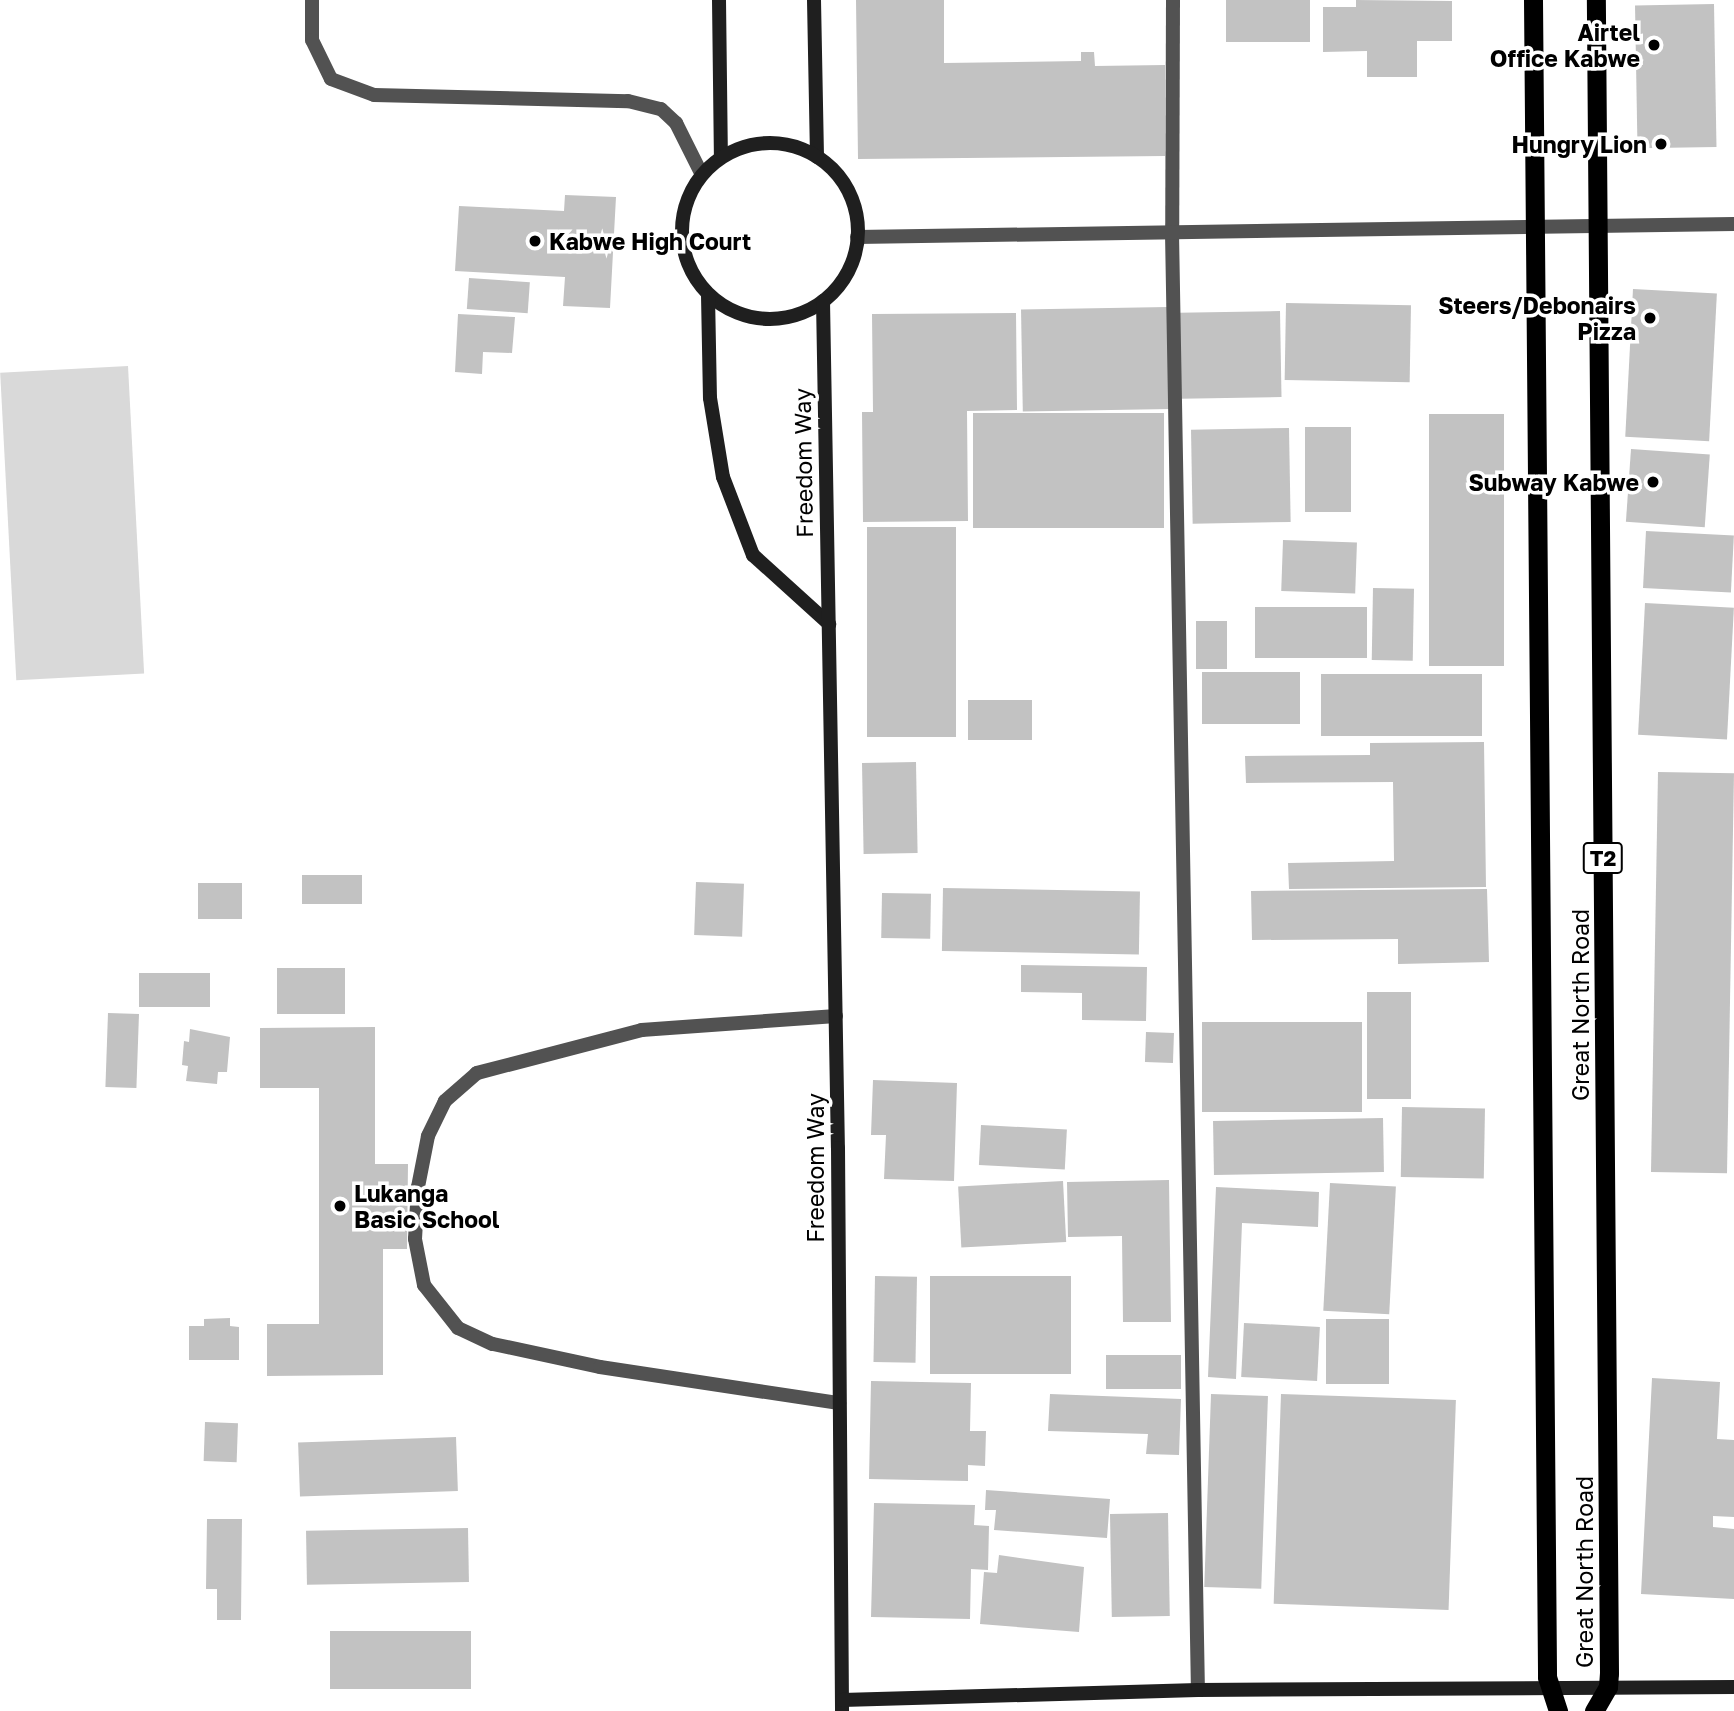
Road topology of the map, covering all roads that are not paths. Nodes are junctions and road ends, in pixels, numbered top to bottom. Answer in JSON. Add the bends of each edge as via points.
{"nodes":[{"id":1,"x":312,"y":0,"type":"edge"},
{"id":2,"x":719,"y":0,"type":"edge"},
{"id":3,"x":814,"y":0,"type":"edge"},
{"id":4,"x":1173,"y":0,"type":"edge"},
{"id":5,"x":1533,"y":0,"type":"edge"},
{"id":6,"x":1596,"y":0,"type":"edge"},
{"id":7,"x":721,"y":157,"type":"junction"},
{"id":8,"x":817,"y":157,"type":"junction"},
{"id":9,"x":702,"y":175,"type":"junction"},
{"id":10,"x":1734,"y":224,"type":"edge"},
{"id":11,"x":1598,"y":226,"type":"junction"},
{"id":12,"x":1536,"y":227,"type":"junction"},
{"id":13,"x":1172,"y":233,"type":"junction"},
{"id":14,"x":857,"y":237,"type":"junction"},
{"id":15,"x":708,"y":295,"type":"junction"},
{"id":16,"x":823,"y":301,"type":"junction"},
{"id":17,"x":829,"y":624,"type":"junction"},
{"id":18,"x":836,"y":1016,"type":"junction"},
{"id":19,"x":839,"y":1403,"type":"junction"},
{"id":20,"x":1608,"y":1687,"type":"junction"},
{"id":21,"x":1734,"y":1687,"type":"edge"},
{"id":22,"x":1548,"y":1689,"type":"junction"},
{"id":23,"x":1198,"y":1690,"type":"junction"},
{"id":24,"x":842,"y":1705,"type":"edge"},
{"id":25,"x":1558,"y":1711,"type":"edge"},
{"id":26,"x":1594,"y":1711,"type":"edge"}],
"edges":[{"from":1,"to":9,"type":"street","via":[[312,40],[331,79],[374,95],[628,101],[660,109],[676,123]]},
{"from":2,"to":7,"type":"main road"},
{"from":3,"to":8,"type":"main road"},
{"from":4,"to":13,"type":"street"},
{"from":5,"to":12,"type":"highway","name":"Great North Road"},
{"from":6,"to":11,"type":"highway","name":"Great North Road","number":"T2"},
{"from":7,"to":8,"type":"main road","via":[[769,143],[794,146]]},
{"from":7,"to":9,"type":"main road"},
{"from":8,"to":14,"type":"main road","via":[[848,191]]},
{"from":9,"to":15,"type":"main road","via":[[688,197],[682,223],[688,261]]},
{"from":10,"to":11,"type":"street"},
{"from":11,"to":12,"type":"street"},
{"from":11,"to":20,"type":"highway","name":"Great North Road","number":"T2"},
{"from":12,"to":13,"type":"street"},
{"from":12,"to":22,"type":"highway","name":"Great North Road"},
{"from":13,"to":14,"type":"street"},
{"from":13,"to":23,"type":"street"},
{"from":14,"to":16,"type":"main road","via":[[846,273]]},
{"from":15,"to":16,"type":"main road","via":[[728,310],[777,320],[801,314]]},
{"from":15,"to":17,"type":"main road","via":[[710,398],[723,477],[753,555]]},
{"from":16,"to":17,"type":"main road","name":"Freedom Way"},
{"from":17,"to":18,"type":"main road","name":"Freedom Way"},
{"from":18,"to":19,"type":"main road","name":"Freedom Way"},
{"from":18,"to":19,"type":"street","via":[[642,1030],[477,1073],[445,1101],[428,1136],[418,1187],[415,1239],[424,1285],[458,1328],[493,1344],[600,1367]]},
{"from":19,"to":24,"type":"main road","name":"Freedom Way"},
{"from":20,"to":21,"type":"main road"},
{"from":20,"to":22,"type":"main road"},
{"from":20,"to":26,"type":"highway","name":"Great North Road"},
{"from":22,"to":23,"type":"main road"},
{"from":22,"to":25,"type":"highway","name":"Great North Road"},
{"from":23,"to":24,"type":"main road"}]}
